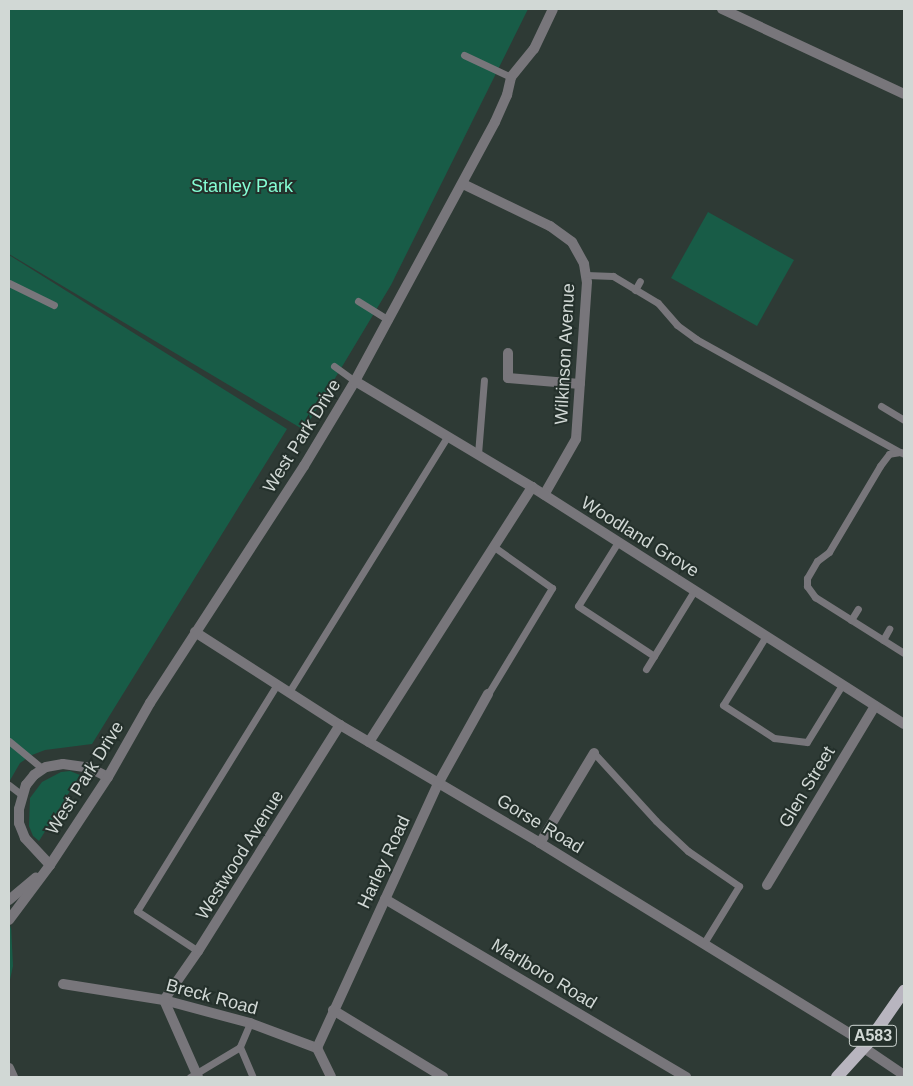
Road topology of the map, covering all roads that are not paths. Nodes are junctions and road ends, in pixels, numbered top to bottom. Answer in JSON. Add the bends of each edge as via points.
{"nodes":[{"id":1,"x":553,"y":9,"type":"edge"},
{"id":2,"x":722,"y":9,"type":"edge"},
{"id":3,"x":464,"y":55,"type":"dead end"},
{"id":4,"x":511,"y":77,"type":"junction"},
{"id":5,"x":904,"y":94,"type":"edge"},
{"id":6,"x":463,"y":184,"type":"junction"},
{"id":7,"x":586,"y":275,"type":"junction"},
{"id":8,"x":640,"y":281,"type":"dead end"},
{"id":9,"x":9,"y":283,"type":"edge"},
{"id":10,"x":635,"y":290,"type":"junction"},
{"id":11,"x":358,"y":301,"type":"dead end"},
{"id":12,"x":54,"y":305,"type":"dead end"},
{"id":13,"x":389,"y":320,"type":"junction"},
{"id":14,"x":508,"y":353,"type":"dead end"},
{"id":15,"x":334,"y":366,"type":"dead end"},
{"id":16,"x":484,"y":380,"type":"dead end"},
{"id":17,"x":355,"y":381,"type":"junction"},
{"id":18,"x":580,"y":384,"type":"junction"},
{"id":19,"x":881,"y":406,"type":"dead end"},
{"id":20,"x":904,"y":420,"type":"edge"},
{"id":21,"x":448,"y":436,"type":"junction"},
{"id":22,"x":902,"y":453,"type":"edge"},
{"id":23,"x":478,"y":454,"type":"junction"},
{"id":24,"x":532,"y":487,"type":"junction"},
{"id":25,"x":544,"y":495,"type":"junction"},
{"id":26,"x":618,"y":542,"type":"junction"},
{"id":27,"x":494,"y":547,"type":"junction"},
{"id":28,"x":694,"y":591,"type":"junction"},
{"id":29,"x":858,"y":609,"type":"dead end"},
{"id":30,"x":851,"y":620,"type":"junction"},
{"id":31,"x":889,"y":629,"type":"dead end"},
{"id":32,"x":195,"y":632,"type":"junction"},
{"id":33,"x":766,"y":636,"type":"junction"},
{"id":34,"x":883,"y":640,"type":"junction"},
{"id":35,"x":904,"y":653,"type":"edge"},
{"id":36,"x":654,"y":656,"type":"junction"},
{"id":37,"x":646,"y":669,"type":"dead end"},
{"id":38,"x":277,"y":684,"type":"junction"},
{"id":39,"x":842,"y":685,"type":"junction"},
{"id":40,"x":289,"y":692,"type":"junction"},
{"id":41,"x":488,"y":694,"type":"joint"},
{"id":42,"x":875,"y":706,"type":"junction"},
{"id":43,"x":904,"y":724,"type":"edge"},
{"id":44,"x":340,"y":725,"type":"junction"},
{"id":45,"x":9,"y":741,"type":"edge"},
{"id":46,"x":369,"y":742,"type":"junction"},
{"id":47,"x":594,"y":753,"type":"joint"},
{"id":48,"x":43,"y":769,"type":"junction"},
{"id":49,"x":108,"y":777,"type":"junction"},
{"id":50,"x":439,"y":782,"type":"junction"},
{"id":51,"x":9,"y":784,"type":"edge"},
{"id":52,"x":22,"y":794,"type":"junction"},
{"id":53,"x":540,"y":843,"type":"junction"},
{"id":54,"x":50,"y":866,"type":"junction"},
{"id":55,"x":767,"y":885,"type":"dead end"},
{"id":56,"x":385,"y":899,"type":"junction"},
{"id":57,"x":9,"y":900,"type":"edge"},
{"id":58,"x":9,"y":920,"type":"edge"},
{"id":59,"x":704,"y":943,"type":"junction"},
{"id":60,"x":198,"y":951,"type":"junction"},
{"id":61,"x":64,"y":984,"type":"dead end"},
{"id":62,"x":904,"y":991,"type":"edge"},
{"id":63,"x":164,"y":1000,"type":"junction"},
{"id":64,"x":333,"y":1010,"type":"junction"},
{"id":65,"x":250,"y":1023,"type":"junction"},
{"id":66,"x":865,"y":1046,"type":"junction"},
{"id":67,"x":240,"y":1047,"type":"junction"},
{"id":68,"x":317,"y":1048,"type":"junction"},
{"id":69,"x":9,"y":1068,"type":"edge"},
{"id":70,"x":904,"y":1075,"type":"edge"},
{"id":71,"x":195,"y":1076,"type":"edge"},
{"id":72,"x":13,"y":1077,"type":"edge"},
{"id":73,"x":253,"y":1077,"type":"edge"},
{"id":74,"x":331,"y":1077,"type":"edge"},
{"id":75,"x":443,"y":1077,"type":"edge"},
{"id":76,"x":686,"y":1077,"type":"edge"},
{"id":77,"x":838,"y":1077,"type":"edge"}],
"edges":[{"from":1,"to":4,"type":"street","name":"West Park Drive","via":[[534,49]]},
{"from":2,"to":5,"type":"street"},
{"from":3,"to":4,"type":"lane"},
{"from":4,"to":6,"type":"street","name":"West Park Drive","via":[[495,122]]},
{"from":6,"to":7,"type":"street","name":"Wilkinson Avenue","via":[[550,226],[572,242]]},
{"from":6,"to":13,"type":"street","name":"West Park Drive"},
{"from":7,"to":10,"type":"lane","via":[[613,276]]},
{"from":7,"to":18,"type":"street","name":"Wilkinson Avenue"},
{"from":8,"to":10,"type":"lane"},
{"from":9,"to":12,"type":"lane"},
{"from":10,"to":22,"type":"lane","via":[[658,303],[677,326],[696,339]]},
{"from":11,"to":13,"type":"lane"},
{"from":13,"to":17,"type":"street","name":"West Park Drive"},
{"from":14,"to":18,"type":"street","via":[[508,378]]},
{"from":15,"to":17,"type":"lane"},
{"from":16,"to":23,"type":"lane"},
{"from":17,"to":21,"type":"street","name":"Woodland Grove"},
{"from":17,"to":32,"type":"street","name":"West Park Drive","via":[[304,466]]},
{"from":18,"to":25,"type":"street","name":"Wilkinson Avenue","via":[[576,439]]},
{"from":19,"to":20,"type":"lane"},
{"from":21,"to":23,"type":"street","name":"Woodland Grove"},
{"from":21,"to":40,"type":"lane"},
{"from":22,"to":30,"type":"lane","via":[[889,454],[829,552],[818,561],[808,578],[807,586],[815,597]]},
{"from":23,"to":24,"type":"street","name":"Woodland Grove"},
{"from":24,"to":25,"type":"street","name":"Woodland Grove"},
{"from":24,"to":27,"type":"street"},
{"from":25,"to":26,"type":"street","name":"Woodland Grove"},
{"from":26,"to":28,"type":"street","name":"Woodland Grove"},
{"from":26,"to":36,"type":"lane","via":[[578,606]]},
{"from":27,"to":41,"type":"lane","via":[[552,588]]},
{"from":27,"to":46,"type":"street"},
{"from":28,"to":33,"type":"street","name":"Woodland Grove"},
{"from":28,"to":36,"type":"lane"},
{"from":29,"to":30,"type":"lane"},
{"from":30,"to":34,"type":"lane"},
{"from":31,"to":34,"type":"lane"},
{"from":32,"to":38,"type":"street","name":"Gorse Road"},
{"from":32,"to":49,"type":"street","name":"West Park Drive"},
{"from":33,"to":39,"type":"street","name":"Woodland Grove"},
{"from":33,"to":39,"type":"lane","via":[[723,705],[774,738],[807,742]]},
{"from":34,"to":35,"type":"lane"},
{"from":36,"to":37,"type":"lane"},
{"from":38,"to":40,"type":"street","name":"Gorse Road"},
{"from":38,"to":60,"type":"lane","via":[[137,911]]},
{"from":39,"to":42,"type":"street","name":"Woodland Grove"},
{"from":40,"to":44,"type":"street","name":"Gorse Road"},
{"from":41,"to":50,"type":"street","name":"Harley Road"},
{"from":42,"to":43,"type":"street","name":"Woodland Grove"},
{"from":42,"to":55,"type":"street","name":"Glen Street"},
{"from":44,"to":46,"type":"street","name":"Gorse Road"},
{"from":44,"to":60,"type":"street","name":"Westwood Avenue"},
{"from":45,"to":48,"type":"lane"},
{"from":46,"to":50,"type":"street","name":"Gorse Road"},
{"from":47,"to":53,"type":"street"},
{"from":47,"to":59,"type":"lane","via":[[688,851],[739,886]]},
{"from":48,"to":49,"type":"street","via":[[63,764],[77,765]]},
{"from":48,"to":52,"type":"street","via":[[26,785]]},
{"from":49,"to":54,"type":"street","name":"West Park Drive"},
{"from":50,"to":53,"type":"street","name":"Gorse Road"},
{"from":50,"to":56,"type":"street","name":"Harley Road"},
{"from":51,"to":52,"type":"lane"},
{"from":52,"to":54,"type":"street","via":[[19,823],[25,838]]},
{"from":53,"to":59,"type":"street","name":"Gorse Road"},
{"from":54,"to":57,"type":"street","name":"West Park Drive"},
{"from":54,"to":58,"type":"street","name":"West Park Drive"},
{"from":56,"to":64,"type":"street","name":"Harley Road"},
{"from":56,"to":76,"type":"street","name":"Marlboro Road"},
{"from":59,"to":66,"type":"street","name":"Gorse Road"},
{"from":60,"to":63,"type":"street","name":"Westwood Avenue"},
{"from":61,"to":63,"type":"street","name":"Breck Road"},
{"from":62,"to":66,"type":"main road","number":"A583"},
{"from":63,"to":65,"type":"street","name":"Breck Road"},
{"from":63,"to":71,"type":"street"},
{"from":64,"to":68,"type":"street","name":"Harley Road"},
{"from":64,"to":75,"type":"street"},
{"from":65,"to":67,"type":"lane"},
{"from":65,"to":68,"type":"street","name":"Breck Road"},
{"from":66,"to":70,"type":"street","name":"Gorse Road"},
{"from":66,"to":77,"type":"main road","number":"A583"},
{"from":67,"to":71,"type":"lane"},
{"from":67,"to":73,"type":"lane"},
{"from":68,"to":74,"type":"street"},
{"from":69,"to":72,"type":"street"}]}
